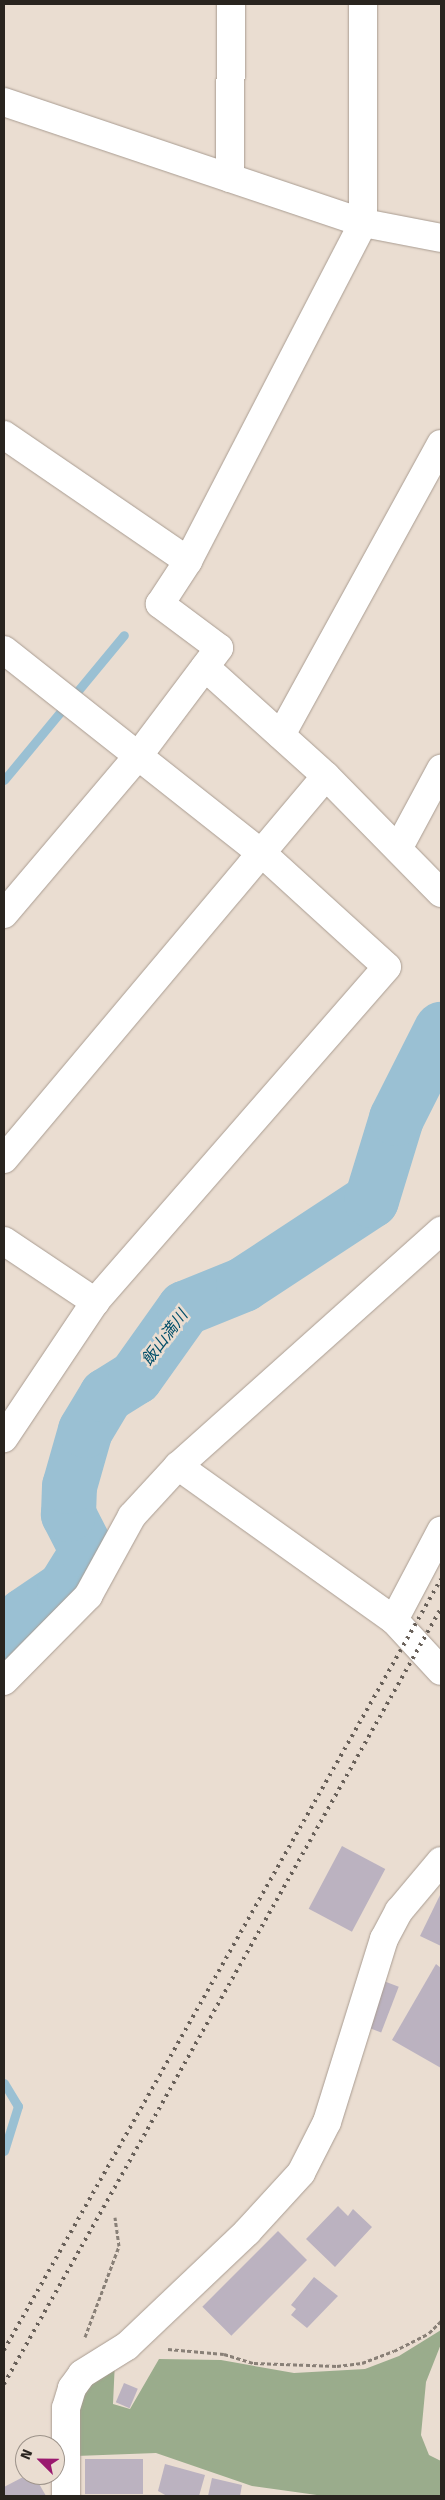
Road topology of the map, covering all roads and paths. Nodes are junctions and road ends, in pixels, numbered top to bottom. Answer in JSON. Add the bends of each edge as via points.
{"nodes":[{"id":1,"x":231,"y":4,"type":"edge"},
{"id":2,"x":363,"y":4,"type":"edge"},
{"id":3,"x":4,"y":102,"type":"edge"},
{"id":4,"x":230,"y":178,"type":"junction"},
{"id":5,"x":363,"y":223,"type":"junction"},
{"id":6,"x":441,"y":238,"type":"edge"},
{"id":7,"x":4,"y":435,"type":"edge"},
{"id":8,"x":441,"y":444,"type":"edge"},
{"id":9,"x":188,"y":561,"type":"junction"},
{"id":10,"x":4,"y":650,"type":"edge"},
{"id":11,"x":205,"y":667,"type":"junction"},
{"id":12,"x":280,"y":735,"type":"junction"},
{"id":13,"x":138,"y":756,"type":"junction"},
{"id":14,"x":441,"y":769,"type":"edge"},
{"id":15,"x":326,"y":776,"type":"junction"},
{"id":16,"x":399,"y":847,"type":"junction"},
{"id":17,"x":264,"y":855,"type":"junction"},
{"id":18,"x":441,"y":893,"type":"edge"},
{"id":19,"x":4,"y":914,"type":"edge"},
{"id":20,"x":4,"y":1159,"type":"edge"},
{"id":21,"x":441,"y":1232,"type":"edge"},
{"id":22,"x":4,"y":1241,"type":"edge"},
{"id":23,"x":95,"y":1302,"type":"junction"},
{"id":24,"x":4,"y":1438,"type":"edge"},
{"id":25,"x":178,"y":1466,"type":"junction"},
{"id":26,"x":441,"y":1531,"type":"edge"},
{"id":27,"x":394,"y":1620,"type":"junction"},
{"id":28,"x":441,"y":1671,"type":"edge"},
{"id":29,"x":4,"y":1681,"type":"edge"},
{"id":30,"x":441,"y":1861,"type":"edge"},
{"id":31,"x":115,"y":2217,"type":"dead end"},
{"id":32,"x":441,"y":2321,"type":"edge"},
{"id":33,"x":84,"y":2340,"type":"dead end"},
{"id":34,"x":127,"y":2346,"type":"junction"},
{"id":35,"x":66,"y":2496,"type":"edge"}],
"edges":[{"from":1,"to":4,"type":"street"},
{"from":2,"to":5,"type":"street"},
{"from":3,"to":4,"type":"street"},
{"from":4,"to":5,"type":"street"},
{"from":5,"to":6,"type":"street"},
{"from":5,"to":9,"type":"street"},
{"from":7,"to":9,"type":"street"},
{"from":8,"to":12,"type":"street"},
{"from":9,"to":11,"type":"street","via":[[160,604],[219,648]]},
{"from":10,"to":13,"type":"street"},
{"from":11,"to":12,"type":"street"},
{"from":11,"to":13,"type":"street"},
{"from":12,"to":15,"type":"street"},
{"from":13,"to":17,"type":"street"},
{"from":13,"to":19,"type":"street"},
{"from":14,"to":16,"type":"street"},
{"from":15,"to":16,"type":"street"},
{"from":15,"to":17,"type":"street"},
{"from":16,"to":18,"type":"street"},
{"from":17,"to":20,"type":"street"},
{"from":17,"to":23,"type":"street","via":[[386,967]]},
{"from":21,"to":25,"type":"street"},
{"from":22,"to":23,"type":"street"},
{"from":23,"to":24,"type":"street"},
{"from":25,"to":27,"type":"street"},
{"from":25,"to":29,"type":"street","via":[[132,1516],[88,1596]]},
{"from":26,"to":27,"type":"street"},
{"from":27,"to":28,"type":"street"},
{"from":30,"to":34,"type":"street","via":[[399,1911],[384,1939],[327,2122],[301,2173],[247,2232]]},
{"from":31,"to":33,"type":"path","via":[[120,2234],[117,2255]]},
{"from":32,"to":34,"type":"path","via":[[429,2333],[394,2351],[362,2363],[337,2366],[254,2363],[224,2354]]},
{"from":34,"to":35,"type":"street","via":[[82,2374],[72,2388],[66,2408]]}]}
